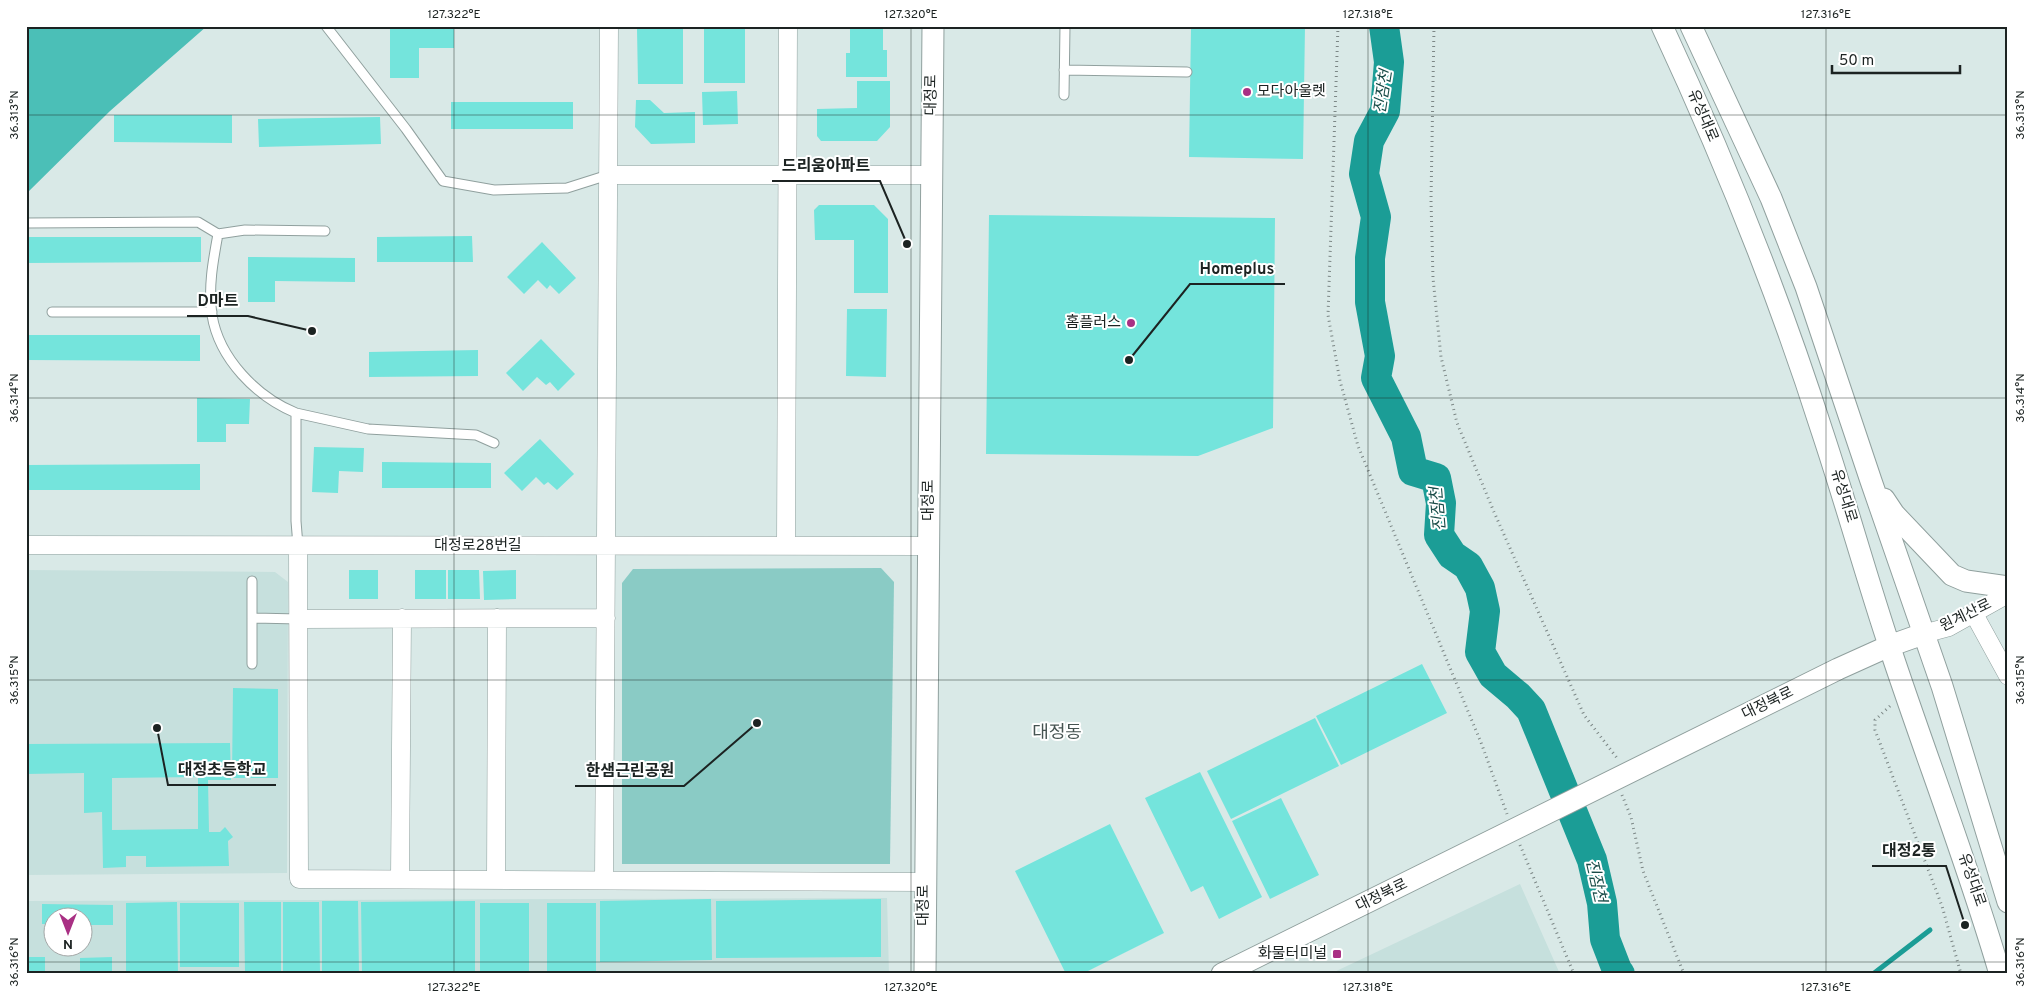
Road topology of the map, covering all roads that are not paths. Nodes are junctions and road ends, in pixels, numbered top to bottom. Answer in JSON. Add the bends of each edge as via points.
{"nodes":[{"id":1,"x":326,"y":26,"type":"edge"},
{"id":2,"x":609,"y":26,"type":"edge"},
{"id":3,"x":788,"y":26,"type":"edge"},
{"id":4,"x":933,"y":26,"type":"edge"},
{"id":5,"x":1065,"y":26,"type":"edge"},
{"id":6,"x":1662,"y":26,"type":"edge"},
{"id":7,"x":1692,"y":26,"type":"edge"},
{"id":8,"x":1064,"y":70,"type":"junction"},
{"id":9,"x":1187,"y":72,"type":"dead end"},
{"id":10,"x":1064,"y":95,"type":"dead end"},
{"id":11,"x":608,"y":175,"type":"junction"},
{"id":12,"x":788,"y":175,"type":"junction"},
{"id":13,"x":932,"y":175,"type":"junction"},
{"id":14,"x":26,"y":223,"type":"edge"},
{"id":15,"x":325,"y":231,"type":"dead end"},
{"id":16,"x":218,"y":234,"type":"junction"},
{"id":17,"x":52,"y":312,"type":"dead end"},
{"id":18,"x":212,"y":312,"type":"junction"},
{"id":19,"x":296,"y":413,"type":"junction"},
{"id":20,"x":494,"y":443,"type":"dead end"},
{"id":21,"x":1871,"y":481,"type":"junction"},
{"id":22,"x":26,"y":545,"type":"edge"},
{"id":23,"x":298,"y":546,"type":"junction"},
{"id":24,"x":606,"y":546,"type":"junction"},
{"id":25,"x":786,"y":546,"type":"junction"},
{"id":26,"x":929,"y":546,"type":"junction"},
{"id":27,"x":252,"y":581,"type":"dead end"},
{"id":28,"x":2008,"y":587,"type":"edge"},
{"id":29,"x":2008,"y":594,"type":"edge"},
{"id":30,"x":1974,"y":614,"type":"junction"},
{"id":31,"x":252,"y":618,"type":"junction"},
{"id":32,"x":402,"y":618,"type":"junction"},
{"id":33,"x":497,"y":618,"type":"junction"},
{"id":34,"x":606,"y":618,"type":"junction"},
{"id":35,"x":299,"y":619,"type":"junction"},
{"id":36,"x":1924,"y":634,"type":"junction"},
{"id":37,"x":1889,"y":646,"type":"junction"},
{"id":38,"x":252,"y":664,"type":"dead end"},
{"id":39,"x":2008,"y":676,"type":"edge"},
{"id":40,"x":400,"y":879,"type":"junction"},
{"id":41,"x":496,"y":880,"type":"junction"},
{"id":42,"x":604,"y":880,"type":"junction"},
{"id":43,"x":924,"y":882,"type":"junction"},
{"id":44,"x":2008,"y":902,"type":"edge"},
{"id":45,"x":924,"y":974,"type":"edge"},
{"id":46,"x":1222,"y":974,"type":"edge"},
{"id":47,"x":2000,"y":974,"type":"edge"}],
"edges":[{"from":1,"to":11,"type":"lane","via":[[442,181],[494,190],[567,188]]},
{"from":2,"to":11,"type":"street"},
{"from":3,"to":12,"type":"street"},
{"from":4,"to":13,"type":"street","name":"대정로"},
{"from":5,"to":8,"type":"lane"},
{"from":6,"to":37,"type":"street","name":"유성대로","via":[[1696,99],[1770,282],[1822,429]]},
{"from":7,"to":21,"type":"street","name":"유성대로","via":[[1771,198],[1806,287]]},
{"from":8,"to":9,"type":"lane"},
{"from":8,"to":10,"type":"lane"},
{"from":11,"to":12,"type":"street"},
{"from":11,"to":24,"type":"street"},
{"from":12,"to":13,"type":"street"},
{"from":12,"to":25,"type":"street"},
{"from":13,"to":26,"type":"street","name":"대정로"},
{"from":14,"to":16,"type":"lane","via":[[198,222]]},
{"from":15,"to":16,"type":"lane","via":[[245,230]]},
{"from":16,"to":18,"type":"lane","via":[[211,288]]},
{"from":17,"to":18,"type":"lane"},
{"from":18,"to":19,"type":"lane","via":[[220,341],[233,362],[264,395],[278,406]]},
{"from":19,"to":20,"type":"lane","via":[[368,430],[476,435]]},
{"from":19,"to":23,"type":"lane"},
{"from":21,"to":28,"type":"street","via":[[1894,514],[1952,576]]},
{"from":21,"to":36,"type":"street","name":"유성대로"},
{"from":22,"to":23,"type":"street","name":"대정로28번길"},
{"from":23,"to":24,"type":"street","name":"대정로28번길"},
{"from":23,"to":35,"type":"street"},
{"from":24,"to":25,"type":"street","name":"대정로28번길"},
{"from":24,"to":34,"type":"street"},
{"from":25,"to":26,"type":"street","name":"대정로28번길"},
{"from":26,"to":43,"type":"street","name":"대정로"},
{"from":27,"to":31,"type":"lane"},
{"from":29,"to":30,"type":"street","name":"원계산로"},
{"from":30,"to":36,"type":"street","name":"원계산로","via":[[1949,627]]},
{"from":30,"to":39,"type":"street"},
{"from":31,"to":35,"type":"lane"},
{"from":31,"to":38,"type":"lane"},
{"from":32,"to":33,"type":"street"},
{"from":32,"to":35,"type":"street"},
{"from":32,"to":40,"type":"street"},
{"from":33,"to":34,"type":"street"},
{"from":33,"to":41,"type":"street"},
{"from":34,"to":42,"type":"street"},
{"from":35,"to":40,"type":"street","via":[[299,879]]},
{"from":36,"to":37,"type":"street","name":"대정북로"},
{"from":36,"to":44,"type":"street","name":"유성대로"},
{"from":37,"to":46,"type":"street","name":"대정북로"},
{"from":37,"to":47,"type":"street","name":"유성대로","via":[[1979,899]]},
{"from":40,"to":41,"type":"street"},
{"from":41,"to":42,"type":"street"},
{"from":42,"to":43,"type":"street"},
{"from":43,"to":45,"type":"street","name":"대정로"}]}
